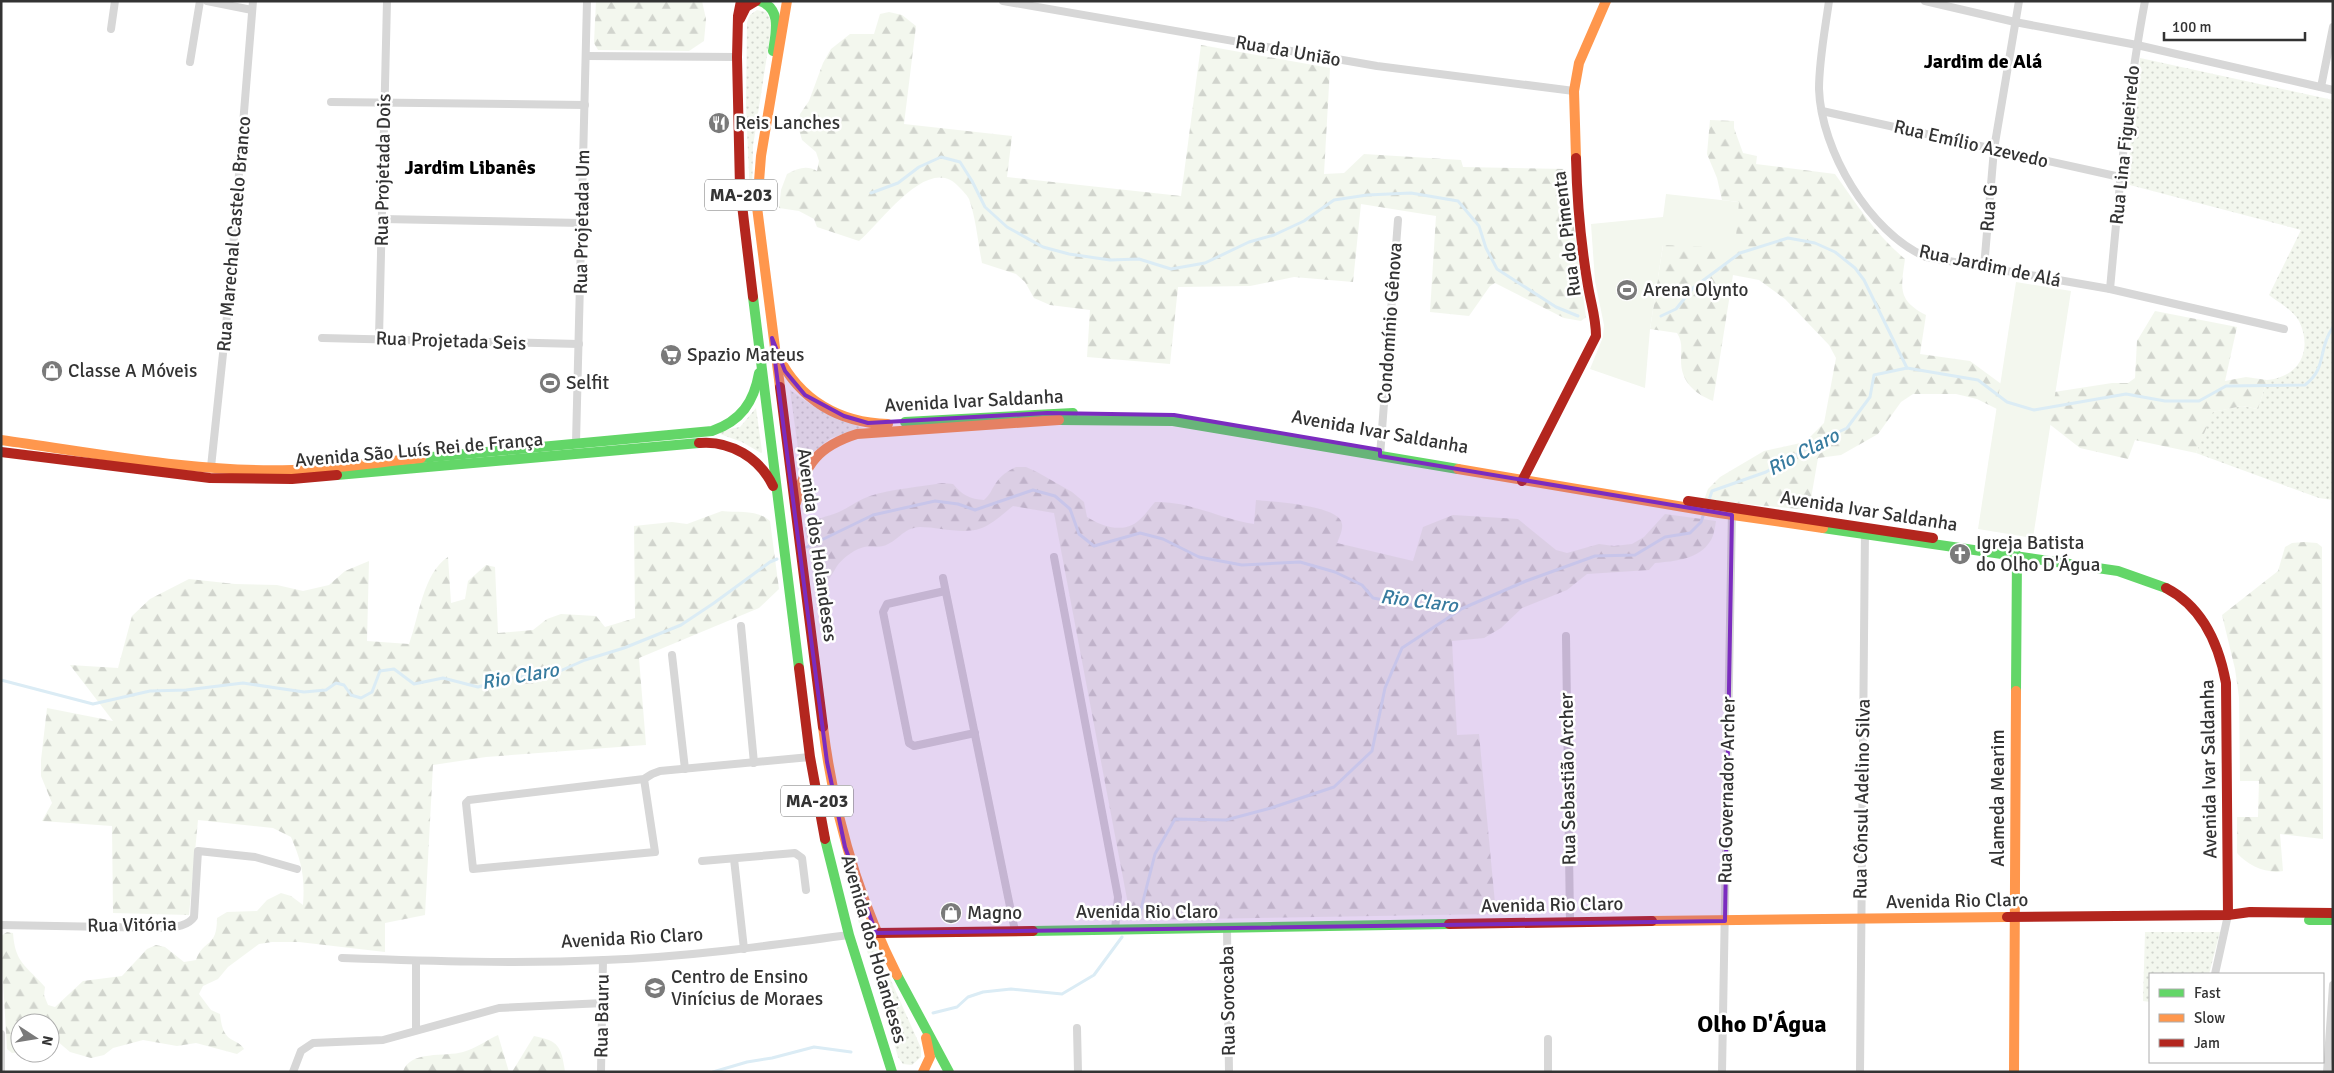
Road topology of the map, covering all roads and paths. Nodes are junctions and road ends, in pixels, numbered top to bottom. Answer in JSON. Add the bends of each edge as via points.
{"nodes":[{"id":1,"x":115,"y":1,"type":"edge"},
{"id":2,"x":200,"y":1,"type":"edge"},
{"id":3,"x":208,"y":1,"type":"edge"},
{"id":4,"x":253,"y":1,"type":"edge"},
{"id":5,"x":387,"y":1,"type":"edge"},
{"id":6,"x":587,"y":1,"type":"edge"},
{"id":7,"x":741,"y":1,"type":"edge"},
{"id":8,"x":756,"y":1,"type":"edge"},
{"id":9,"x":760,"y":1,"type":"edge"},
{"id":10,"x":787,"y":1,"type":"edge"},
{"id":11,"x":1003,"y":1,"type":"edge"},
{"id":12,"x":1606,"y":1,"type":"edge"},
{"id":13,"x":1829,"y":1,"type":"edge"},
{"id":14,"x":1925,"y":1,"type":"edge"},
{"id":15,"x":2019,"y":1,"type":"edge"},
{"id":16,"x":2145,"y":1,"type":"edge"},
{"id":17,"x":1051,"y":5,"type":"edge"},
{"id":18,"x":252,"y":10,"type":"junction"},
{"id":19,"x":2015,"y":22,"type":"junction"},
{"id":20,"x":2333,"y":27,"type":"edge"},
{"id":21,"x":110,"y":29,"type":"dead end"},
{"id":22,"x":738,"y":35,"type":"junction"},
{"id":23,"x":2137,"y":45,"type":"junction"},
{"id":24,"x":586,"y":56,"type":"junction"},
{"id":25,"x":737,"y":58,"type":"junction"},
{"id":26,"x":190,"y":62,"type":"dead end"},
{"id":27,"x":2321,"y":87,"type":"junction"},
{"id":28,"x":2333,"y":90,"type":"edge"},
{"id":29,"x":1574,"y":91,"type":"junction"},
{"id":30,"x":331,"y":102,"type":"dead end"},
{"id":31,"x":384,"y":103,"type":"junction"},
{"id":32,"x":585,"y":105,"type":"junction"},
{"id":33,"x":1822,"y":111,"type":"junction"},
{"id":34,"x":1994,"y":149,"type":"junction"},
{"id":35,"x":2120,"y":178,"type":"junction"},
{"id":36,"x":758,"y":179,"type":"junction"},
{"id":37,"x":382,"y":219,"type":"junction"},
{"id":38,"x":1398,"y":220,"type":"dead end"},
{"id":39,"x":582,"y":224,"type":"junction"},
{"id":40,"x":1984,"y":268,"type":"junction"},
{"id":41,"x":2110,"y":289,"type":"junction"},
{"id":42,"x":2284,"y":329,"type":"dead end"},
{"id":43,"x":322,"y":338,"type":"dead end"},
{"id":44,"x":379,"y":338,"type":"junction"},
{"id":45,"x":772,"y":338,"type":"junction"},
{"id":46,"x":579,"y":344,"type":"junction"},
{"id":47,"x":760,"y":354,"type":"junction"},
{"id":48,"x":1,"y":440,"type":"edge"},
{"id":49,"x":576,"y":443,"type":"junction"},
{"id":50,"x":1,"y":452,"type":"edge"},
{"id":51,"x":1380,"y":453,"type":"junction"},
{"id":52,"x":211,"y":467,"type":"junction"},
{"id":53,"x":1523,"y":478,"type":"junction"},
{"id":54,"x":1732,"y":512,"type":"junction"},
{"id":55,"x":795,"y":522,"type":"junction"},
{"id":56,"x":1865,"y":531,"type":"junction"},
{"id":57,"x":783,"y":534,"type":"junction"},
{"id":58,"x":2017,"y":555,"type":"junction"},
{"id":59,"x":1054,"y":558,"type":"dead end"},
{"id":60,"x":943,"y":578,"type":"dead end"},
{"id":61,"x":945,"y":591,"type":"junction"},
{"id":62,"x":741,"y":626,"type":"dead end"},
{"id":63,"x":1566,"y":636,"type":"dead end"},
{"id":64,"x":672,"y":656,"type":"dead end"},
{"id":65,"x":974,"y":733,"type":"junction"},
{"id":66,"x":810,"y":757,"type":"junction"},
{"id":67,"x":754,"y":763,"type":"junction"},
{"id":68,"x":684,"y":769,"type":"junction"},
{"id":69,"x":644,"y":779,"type":"junction"},
{"id":70,"x":734,"y":858,"type":"junction"},
{"id":71,"x":702,"y":862,"type":"dead end"},
{"id":72,"x":297,"y":869,"type":"dead end"},
{"id":73,"x":806,"y":890,"type":"dead end"},
{"id":74,"x":2333,"y":913,"type":"edge"},
{"id":75,"x":2228,"y":915,"type":"junction"},
{"id":76,"x":2014,"y":917,"type":"junction"},
{"id":77,"x":1861,"y":919,"type":"junction"},
{"id":78,"x":2333,"y":920,"type":"edge"},
{"id":79,"x":1725,"y":921,"type":"junction"},
{"id":80,"x":1570,"y":922,"type":"junction"},
{"id":81,"x":1,"y":925,"type":"edge"},
{"id":82,"x":1227,"y":929,"type":"junction"},
{"id":83,"x":1115,"y":930,"type":"junction"},
{"id":84,"x":1015,"y":931,"type":"junction"},
{"id":85,"x":876,"y":933,"type":"junction"},
{"id":86,"x":849,"y":935,"type":"junction"},
{"id":87,"x":744,"y":949,"type":"junction"},
{"id":88,"x":342,"y":958,"type":"dead end"},
{"id":89,"x":603,"y":960,"type":"junction"},
{"id":90,"x":416,"y":961,"type":"junction"},
{"id":91,"x":2215,"y":973,"type":"edge"},
{"id":92,"x":2333,"y":985,"type":"edge"},
{"id":93,"x":604,"y":1004,"type":"junction"},
{"id":94,"x":919,"y":1018,"type":"junction"},
{"id":95,"x":1077,"y":1028,"type":"dead end"},
{"id":96,"x":416,"y":1030,"type":"junction"},
{"id":97,"x":1,"y":1034,"type":"edge"},
{"id":98,"x":1548,"y":1039,"type":"dead end"},
{"id":99,"x":888,"y":1062,"type":"junction"},
{"id":100,"x":1,"y":1072,"type":"edge"},
{"id":101,"x":293,"y":1072,"type":"edge"},
{"id":102,"x":601,"y":1072,"type":"edge"},
{"id":103,"x":892,"y":1072,"type":"edge"},
{"id":104,"x":897,"y":1072,"type":"edge"},
{"id":105,"x":923,"y":1072,"type":"edge"},
{"id":106,"x":949,"y":1072,"type":"edge"},
{"id":107,"x":1078,"y":1072,"type":"edge"},
{"id":108,"x":1229,"y":1072,"type":"edge"},
{"id":109,"x":1548,"y":1072,"type":"edge"},
{"id":110,"x":1722,"y":1072,"type":"edge"},
{"id":111,"x":1860,"y":1072,"type":"edge"},
{"id":112,"x":2014,"y":1072,"type":"edge"},
{"id":113,"x":2327,"y":1072,"type":"edge"}],
"edges":[{"from":1,"to":21,"type":"street"},
{"from":2,"to":26,"type":"street"},
{"from":3,"to":18,"type":"street"},
{"from":4,"to":18,"type":"street","name":"Rua Marechal Castelo Branco"},
{"from":5,"to":31,"type":"street","name":"Rua Projetada Dois"},
{"from":6,"to":24,"type":"street","name":"Rua Projetada Um"},
{"from":7,"to":22,"type":"main road","name":"Avenida dos Holandeses","number":"MA-203"},
{"from":8,"to":22,"type":"main road","via":[[743,11]]},
{"from":9,"to":36,"type":"main road","via":[[772,7],[776,20]]},
{"from":10,"to":36,"type":"main road","name":"Avenida dos Holandeses","number":"MA-203"},
{"from":11,"to":17,"type":"street","name":"Rua da União"},
{"from":12,"to":29,"type":"main road","name":"Rua do Pimenta","via":[[1580,63]]},
{"from":13,"to":33,"type":"street","name":"Rua Jardim de Alá","via":[[1819,89]]},
{"from":14,"to":19,"type":"street"},
{"from":15,"to":19,"type":"street","name":"Rua G"},
{"from":16,"to":23,"type":"street","name":"Rua Lina Figueiredo"},
{"from":17,"to":29,"type":"street","name":"Rua da União","via":[[1376,66]]},
{"from":18,"to":52,"type":"street","name":"Rua Marechal Castelo Branco","via":[[230,297]]},
{"from":19,"to":23,"type":"street"},
{"from":19,"to":34,"type":"street","name":"Rua G"},
{"from":20,"to":27,"type":"street"},
{"from":22,"to":25,"type":"main road","name":"Avenida dos Holandeses","number":"MA-203"},
{"from":23,"to":27,"type":"street"},
{"from":23,"to":35,"type":"street","name":"Rua Lina Figueiredo"},
{"from":24,"to":25,"type":"street"},
{"from":24,"to":32,"type":"street","name":"Rua Projetada Um"},
{"from":25,"to":47,"type":"main road","name":"Avenida dos Holandeses","number":"MA-203","via":[[740,188]]},
{"from":27,"to":28,"type":"street"},
{"from":29,"to":53,"type":"main road","name":"Rua do Pimenta","via":[[1576,166],[1588,287],[1596,331],[1592,346]]},
{"from":30,"to":31,"type":"street"},
{"from":31,"to":32,"type":"street"},
{"from":31,"to":37,"type":"street","name":"Rua Projetada Dois"},
{"from":32,"to":39,"type":"street","name":"Rua Projetada Um"},
{"from":33,"to":34,"type":"street","name":"Rua Emílio Azevedo"},
{"from":33,"to":40,"type":"street","name":"Rua Jardim de Alá","via":[[1826,130],[1844,172],[1900,244],[1926,257]]},
{"from":34,"to":35,"type":"street","name":"Rua Emílio Azevedo"},
{"from":34,"to":40,"type":"street","name":"Rua G"},
{"from":35,"to":41,"type":"street","name":"Rua Lina Figueiredo"},
{"from":36,"to":45,"type":"main road","name":"Avenida dos Holandeses","number":"MA-203","via":[[757,217]]},
{"from":37,"to":39,"type":"street"},
{"from":37,"to":44,"type":"street","name":"Rua Projetada Dois"},
{"from":38,"to":51,"type":"street","name":"Condomínio Gênova"},
{"from":39,"to":46,"type":"street","name":"Rua Projetada Um"},
{"from":40,"to":41,"type":"street","name":"Rua Jardim de Alá"},
{"from":41,"to":42,"type":"street","name":"Rua Jardim de Alá"},
{"from":43,"to":44,"type":"street","name":"Rua Projetada Seis"},
{"from":44,"to":46,"type":"street","name":"Rua Projetada Seis"},
{"from":45,"to":51,"type":"main road","name":"Avenida Ivar Saldanha","via":[[785,371],[799,390],[844,416],[868,424],[1047,413],[1174,415]]},
{"from":45,"to":55,"type":"main road","name":"Avenida dos Holandeses","number":"MA-203"},
{"from":46,"to":49,"type":"street","name":"Rua Projetada Um"},
{"from":47,"to":49,"type":"main road","name":"Avenida São Luís Rei de França","via":[[752,401],[743,415],[728,426],[712,431]]},
{"from":47,"to":57,"type":"main road","name":"Avenida dos Holandeses","number":"MA-203"},
{"from":48,"to":52,"type":"main road","name":"Avenida São Luís Rei de França"},
{"from":49,"to":52,"type":"main road","name":"Avenida São Luís Rei de França","via":[[292,470]]},
{"from":50,"to":57,"type":"main road","name":"Avenida São Luís Rei de França","via":[[210,478],[292,480],[708,442],[733,448],[762,466],[774,488]]},
{"from":51,"to":53,"type":"main road","name":"Avenida Ivar Saldanha"},
{"from":51,"to":55,"type":"main road","name":"Avenida Ivar Saldanha","via":[[1172,421],[1047,420],[875,431],[839,439],[814,457],[799,487]]},
{"from":53,"to":54,"type":"main road","name":"Avenida Ivar Saldanha"},
{"from":54,"to":56,"type":"main road","name":"Avenida Ivar Saldanha"},
{"from":54,"to":79,"type":"street","name":"Rua Governador Archer"},
{"from":55,"to":85,"type":"main road","name":"Avenida dos Holandeses","number":"MA-203","via":[[832,790],[851,867]]},
{"from":56,"to":58,"type":"main road","name":"Avenida Ivar Saldanha","via":[[1997,549]]},
{"from":56,"to":77,"type":"street","name":"Rua Cônsul Adelino Silva"},
{"from":57,"to":66,"type":"main road","name":"Avenida dos Holandeses","number":"MA-203"},
{"from":58,"to":75,"type":"main road","name":"Avenida Ivar Saldanha","via":[[2118,571],[2149,580],[2182,598],[2209,631],[2223,664],[2228,699]]},
{"from":58,"to":76,"type":"main road","name":"Alameda Mearim"},
{"from":59,"to":83,"type":"street","via":[[1118,898]]},
{"from":60,"to":61,"type":"street"},
{"from":61,"to":65,"type":"street"},
{"from":61,"to":65,"type":"street","via":[[884,607],[909,742],[914,746]]},
{"from":62,"to":67,"type":"street"},
{"from":63,"to":80,"type":"street","name":"Rua Sebastião Archer"},
{"from":64,"to":68,"type":"street"},
{"from":65,"to":84,"type":"street"},
{"from":66,"to":67,"type":"street"},
{"from":66,"to":86,"type":"main road","name":"Avenida dos Holandeses","number":"MA-203","via":[[825,841]]},
{"from":67,"to":68,"type":"street"},
{"from":68,"to":69,"type":"street","via":[[660,772]]},
{"from":69,"to":69,"type":"street","via":[[467,801],[473,869],[655,852]]},
{"from":70,"to":71,"type":"street"},
{"from":70,"to":73,"type":"street","via":[[800,855]]},
{"from":70,"to":87,"type":"street"},
{"from":72,"to":81,"type":"street","name":"Rua Vitória","via":[[255,857],[198,851],[194,917],[185,924],[165,928]]},
{"from":74,"to":75,"type":"main road","name":"Avenida Rio Claro","via":[[2250,912]]},
{"from":75,"to":76,"type":"main road","name":"Avenida Rio Claro"},
{"from":75,"to":78,"type":"main road","name":"Avenida Rio Claro","via":[[2250,919]]},
{"from":75,"to":91,"type":"street"},
{"from":76,"to":77,"type":"main road","name":"Avenida Rio Claro"},
{"from":76,"to":112,"type":"main road","name":"Alameda Mearim"},
{"from":77,"to":79,"type":"main road","name":"Avenida Rio Claro"},
{"from":77,"to":111,"type":"street","name":"Rua Cônsul Adelino Silva"},
{"from":79,"to":80,"type":"main road","name":"Avenida Rio Claro"},
{"from":79,"to":110,"type":"street","name":"Rua Governador Archer"},
{"from":80,"to":82,"type":"main road","name":"Avenida Rio Claro"},
{"from":82,"to":83,"type":"main road","name":"Avenida Rio Claro"},
{"from":82,"to":108,"type":"street","name":"Rua Sorocaba"},
{"from":83,"to":84,"type":"main road","name":"Avenida Rio Claro"},
{"from":84,"to":85,"type":"main road","name":"Avenida Rio Claro"},
{"from":85,"to":94,"type":"main road","name":"Avenida dos Holandeses","number":"MA-203"},
{"from":86,"to":87,"type":"street","name":"Avenida Rio Claro"},
{"from":86,"to":99,"type":"main road","name":"Avenida dos Holandeses","number":"MA-203"},
{"from":87,"to":89,"type":"street","name":"Avenida Rio Claro"},
{"from":88,"to":90,"type":"street","name":"Avenida Rio Claro"},
{"from":89,"to":90,"type":"street","name":"Avenida Rio Claro"},
{"from":89,"to":93,"type":"street","name":"Rua Bauru"},
{"from":90,"to":96,"type":"street"},
{"from":92,"to":113,"type":"street"},
{"from":93,"to":96,"type":"street","via":[[500,1008]]},
{"from":93,"to":102,"type":"street","name":"Rua Bauru"},
{"from":94,"to":105,"type":"main road","via":[[930,1054]]},
{"from":94,"to":106,"type":"main road","name":"Avenida dos Holandeses","number":"MA-203"},
{"from":95,"to":107,"type":"street"},
{"from":96,"to":101,"type":"street","via":[[383,1040],[313,1043],[301,1050]]},
{"from":97,"to":100,"type":"street"},
{"from":98,"to":109,"type":"street"},
{"from":99,"to":103,"type":"main road","name":"Avenida dos Holandeses","number":"MA-203"},
{"from":99,"to":104,"type":"main road"}]}
